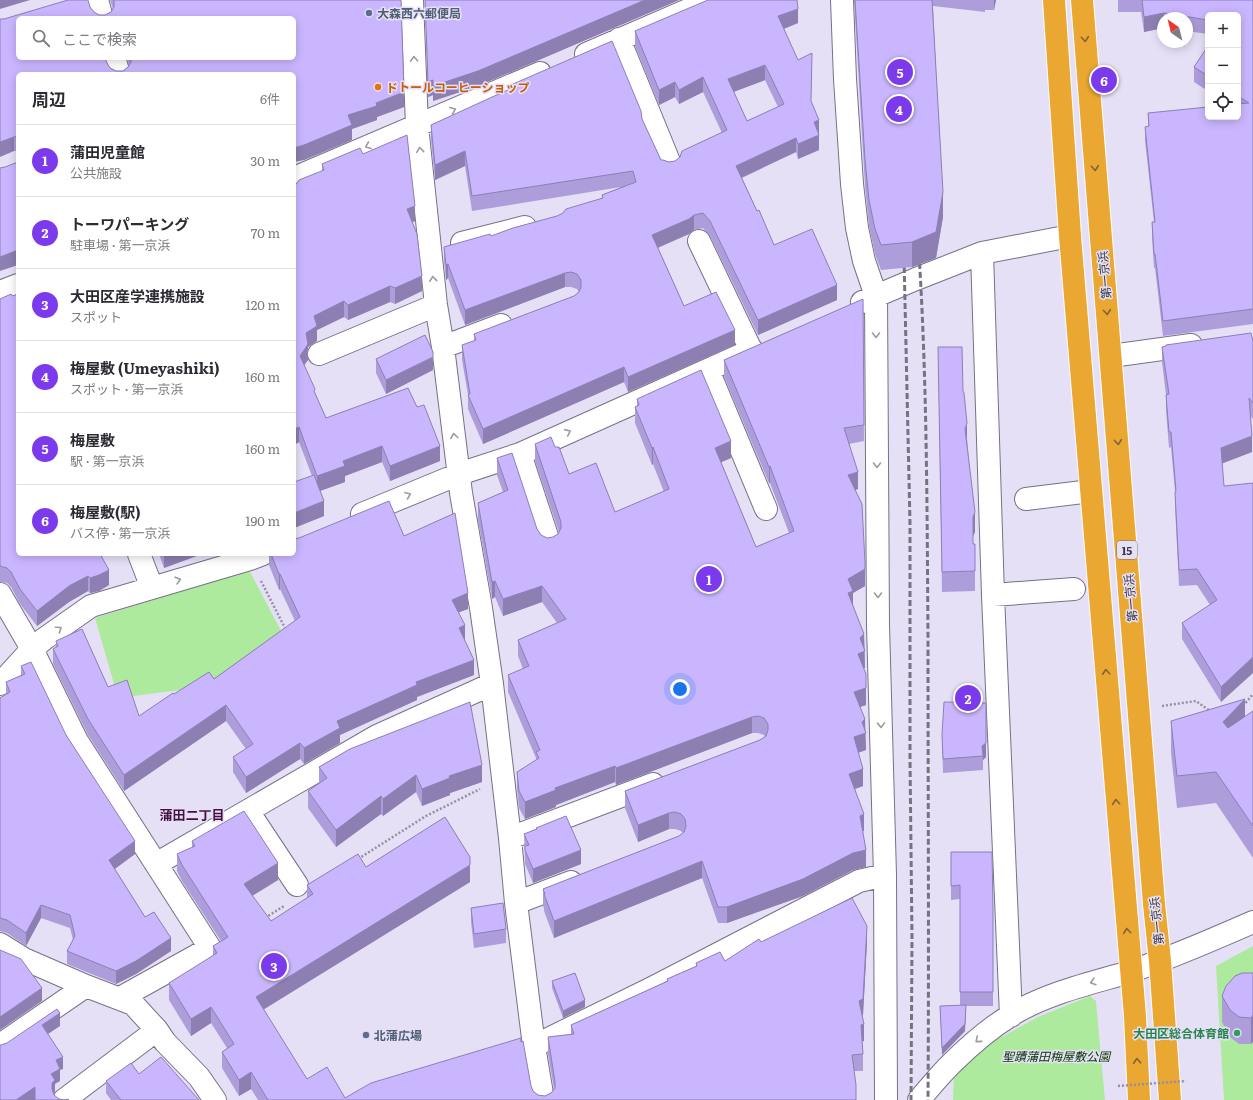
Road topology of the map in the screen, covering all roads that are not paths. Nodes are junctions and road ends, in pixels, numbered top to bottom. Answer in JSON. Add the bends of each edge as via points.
{"nodes":[{"id":1,"x":97,"y":0,"type":"edge"},
{"id":2,"x":412,"y":0,"type":"edge"},
{"id":3,"x":711,"y":0,"type":"edge"},
{"id":4,"x":842,"y":0,"type":"edge"},
{"id":5,"x":1054,"y":0,"type":"edge"},
{"id":6,"x":1082,"y":0,"type":"edge"},
{"id":7,"x":101,"y":16,"type":"edge"},
{"id":8,"x":619,"y":39,"type":"junction"},
{"id":9,"x":114,"y":60,"type":"edge"},
{"id":10,"x":118,"y":72,"type":"edge"},
{"id":11,"x":417,"y":126,"type":"junction"},
{"id":12,"x":670,"y":164,"type":"edge"},
{"id":13,"x":296,"y":177,"type":"edge"},
{"id":14,"x":547,"y":221,"type":"edge"},
{"id":15,"x":1070,"y":236,"type":"junction"},
{"id":16,"x":699,"y":241,"type":"dead end"},
{"id":17,"x":430,"y":252,"type":"junction"},
{"id":18,"x":982,"y":253,"type":"junction"},
{"id":19,"x":16,"y":286,"type":"edge"},
{"id":20,"x":0,"y":292,"type":"edge"},
{"id":21,"x":876,"y":296,"type":"junction"},
{"id":22,"x":436,"y":305,"type":"junction"},
{"id":23,"x":848,"y":309,"type":"edge"},
{"id":24,"x":518,"y":318,"type":"edge"},
{"id":25,"x":772,"y":342,"type":"edge"},
{"id":26,"x":1208,"y":342,"type":"edge"},
{"id":27,"x":443,"y":347,"type":"junction"},
{"id":28,"x":752,"y":350,"type":"junction"},
{"id":29,"x":319,"y":354,"type":"dead end"},
{"id":30,"x":1111,"y":356,"type":"junction"},
{"id":31,"x":708,"y":370,"type":"junction"},
{"id":32,"x":520,"y":454,"type":"junction"},
{"id":33,"x":459,"y":474,"type":"junction"},
{"id":34,"x":1092,"y":491,"type":"junction"},
{"id":35,"x":1026,"y":499,"type":"dead end"},
{"id":36,"x":766,"y":509,"type":"dead end"},
{"id":37,"x":344,"y":521,"type":"edge"},
{"id":38,"x":549,"y":542,"type":"edge"},
{"id":39,"x":140,"y":556,"type":"edge"},
{"id":40,"x":256,"y":557,"type":"edge"},
{"id":41,"x":152,"y":588,"type":"junction"},
{"id":42,"x":1074,"y":589,"type":"dead end"},
{"id":43,"x":0,"y":594,"type":"edge"},
{"id":44,"x":992,"y":595,"type":"junction"},
{"id":45,"x":32,"y":649,"type":"junction"},
{"id":46,"x":0,"y":684,"type":"edge"},
{"id":47,"x":492,"y":684,"type":"junction"},
{"id":48,"x":674,"y":776,"type":"edge"},
{"id":49,"x":248,"y":811,"type":"junction"},
{"id":50,"x":510,"y":838,"type":"junction"},
{"id":51,"x":156,"y":864,"type":"junction"},
{"id":52,"x":588,"y":875,"type":"edge"},
{"id":53,"x":885,"y":875,"type":"junction"},
{"id":54,"x":292,"y":894,"type":"road end"},
{"id":55,"x":516,"y":903,"type":"junction"},
{"id":56,"x":1253,"y":922,"type":"edge"},
{"id":57,"x":0,"y":944,"type":"edge"},
{"id":58,"x":1160,"y":960,"type":"junction"},
{"id":59,"x":1130,"y":971,"type":"junction"},
{"id":60,"x":86,"y":986,"type":"junction"},
{"id":61,"x":120,"y":998,"type":"junction"},
{"id":62,"x":1011,"y":1016,"type":"junction"},
{"id":63,"x":157,"y":1030,"type":"junction"},
{"id":64,"x":0,"y":1045,"type":"edge"},
{"id":65,"x":534,"y":1046,"type":"junction"},
{"id":66,"x":64,"y":1100,"type":"edge"},
{"id":67,"x":215,"y":1100,"type":"edge"},
{"id":68,"x":543,"y":1100,"type":"edge"},
{"id":69,"x":886,"y":1100,"type":"edge"},
{"id":70,"x":919,"y":1100,"type":"edge"},
{"id":71,"x":1140,"y":1100,"type":"edge"},
{"id":72,"x":1170,"y":1100,"type":"edge"}],
"edges":[{"from":1,"to":7,"type":"street"},
{"from":11,"to":2,"type":"street","one_way":true},
{"from":3,"to":8,"type":"street"},
{"from":4,"to":21,"type":"street","via":[[845,79],[857,228],[864,261]]},
{"from":5,"to":15,"type":"highway"},
{"from":6,"to":30,"type":"highway","name":"第一京浜","number":"15","one_way":true},
{"from":11,"to":8,"type":"street","one_way":true},
{"from":8,"to":12,"type":"street"},
{"from":9,"to":10,"type":"street"},
{"from":11,"to":13,"type":"street","one_way":true},
{"from":17,"to":11,"type":"street","one_way":true},
{"from":14,"to":17,"type":"street"},
{"from":15,"to":18,"type":"street"},
{"from":15,"to":34,"type":"highway"},
{"from":16,"to":28,"type":"street"},
{"from":22,"to":17,"type":"street","one_way":true},
{"from":18,"to":21,"type":"street"},
{"from":18,"to":44,"type":"street"},
{"from":19,"to":20,"type":"street"},
{"from":21,"to":23,"type":"street"},
{"from":21,"to":53,"type":"street","one_way":true,"via":[[878,624]]},
{"from":22,"to":27,"type":"street"},
{"from":22,"to":29,"type":"street"},
{"from":24,"to":27,"type":"street"},
{"from":25,"to":28,"type":"street"},
{"from":26,"to":30,"type":"street"},
{"from":33,"to":27,"type":"street","one_way":true},
{"from":28,"to":31,"type":"street"},
{"from":30,"to":58,"type":"highway","name":"第一京浜","number":"15","one_way":true},
{"from":32,"to":31,"type":"street","one_way":true},
{"from":31,"to":36,"type":"street"},
{"from":32,"to":33,"type":"street"},
{"from":32,"to":38,"type":"street"},
{"from":37,"to":33,"type":"street","one_way":true},
{"from":33,"to":47,"type":"street"},
{"from":34,"to":35,"type":"street"},
{"from":59,"to":34,"type":"highway","one_way":true},
{"from":39,"to":41,"type":"street"},
{"from":41,"to":40,"type":"street","one_way":true},
{"from":45,"to":41,"type":"street","one_way":true,"via":[[91,606]]},
{"from":42,"to":44,"type":"street"},
{"from":43,"to":45,"type":"street"},
{"from":44,"to":62,"type":"street"},
{"from":45,"to":46,"type":"street"},
{"from":45,"to":51,"type":"street","via":[[77,741]]},
{"from":47,"to":49,"type":"street","via":[[377,736]]},
{"from":47,"to":50,"type":"street"},
{"from":48,"to":50,"type":"street"},
{"from":49,"to":51,"type":"street"},
{"from":49,"to":54,"type":"street"},
{"from":50,"to":55,"type":"street"},
{"from":51,"to":61,"type":"street","via":[[210,948]]},
{"from":52,"to":55,"type":"street"},
{"from":53,"to":65,"type":"street","via":[[859,881]]},
{"from":53,"to":69,"type":"street"},
{"from":55,"to":65,"type":"street"},
{"from":56,"to":58,"type":"street","via":[[1207,943]]},
{"from":57,"to":60,"type":"street","via":[[24,958]]},
{"from":58,"to":59,"type":"street"},
{"from":58,"to":72,"type":"highway","name":"第一京浜","number":"15"},
{"from":59,"to":62,"type":"street","one_way":true,"via":[[1064,991]]},
{"from":71,"to":59,"type":"highway","one_way":true},
{"from":60,"to":61,"type":"street"},
{"from":60,"to":64,"type":"street"},
{"from":61,"to":63,"type":"street","via":[[133,1004]]},
{"from":62,"to":70,"type":"street","one_way":true,"via":[[981,1036],[951,1064]]},
{"from":63,"to":66,"type":"street"},
{"from":63,"to":67,"type":"street","via":[[165,1042],[199,1077]]},
{"from":65,"to":68,"type":"street"}]}
